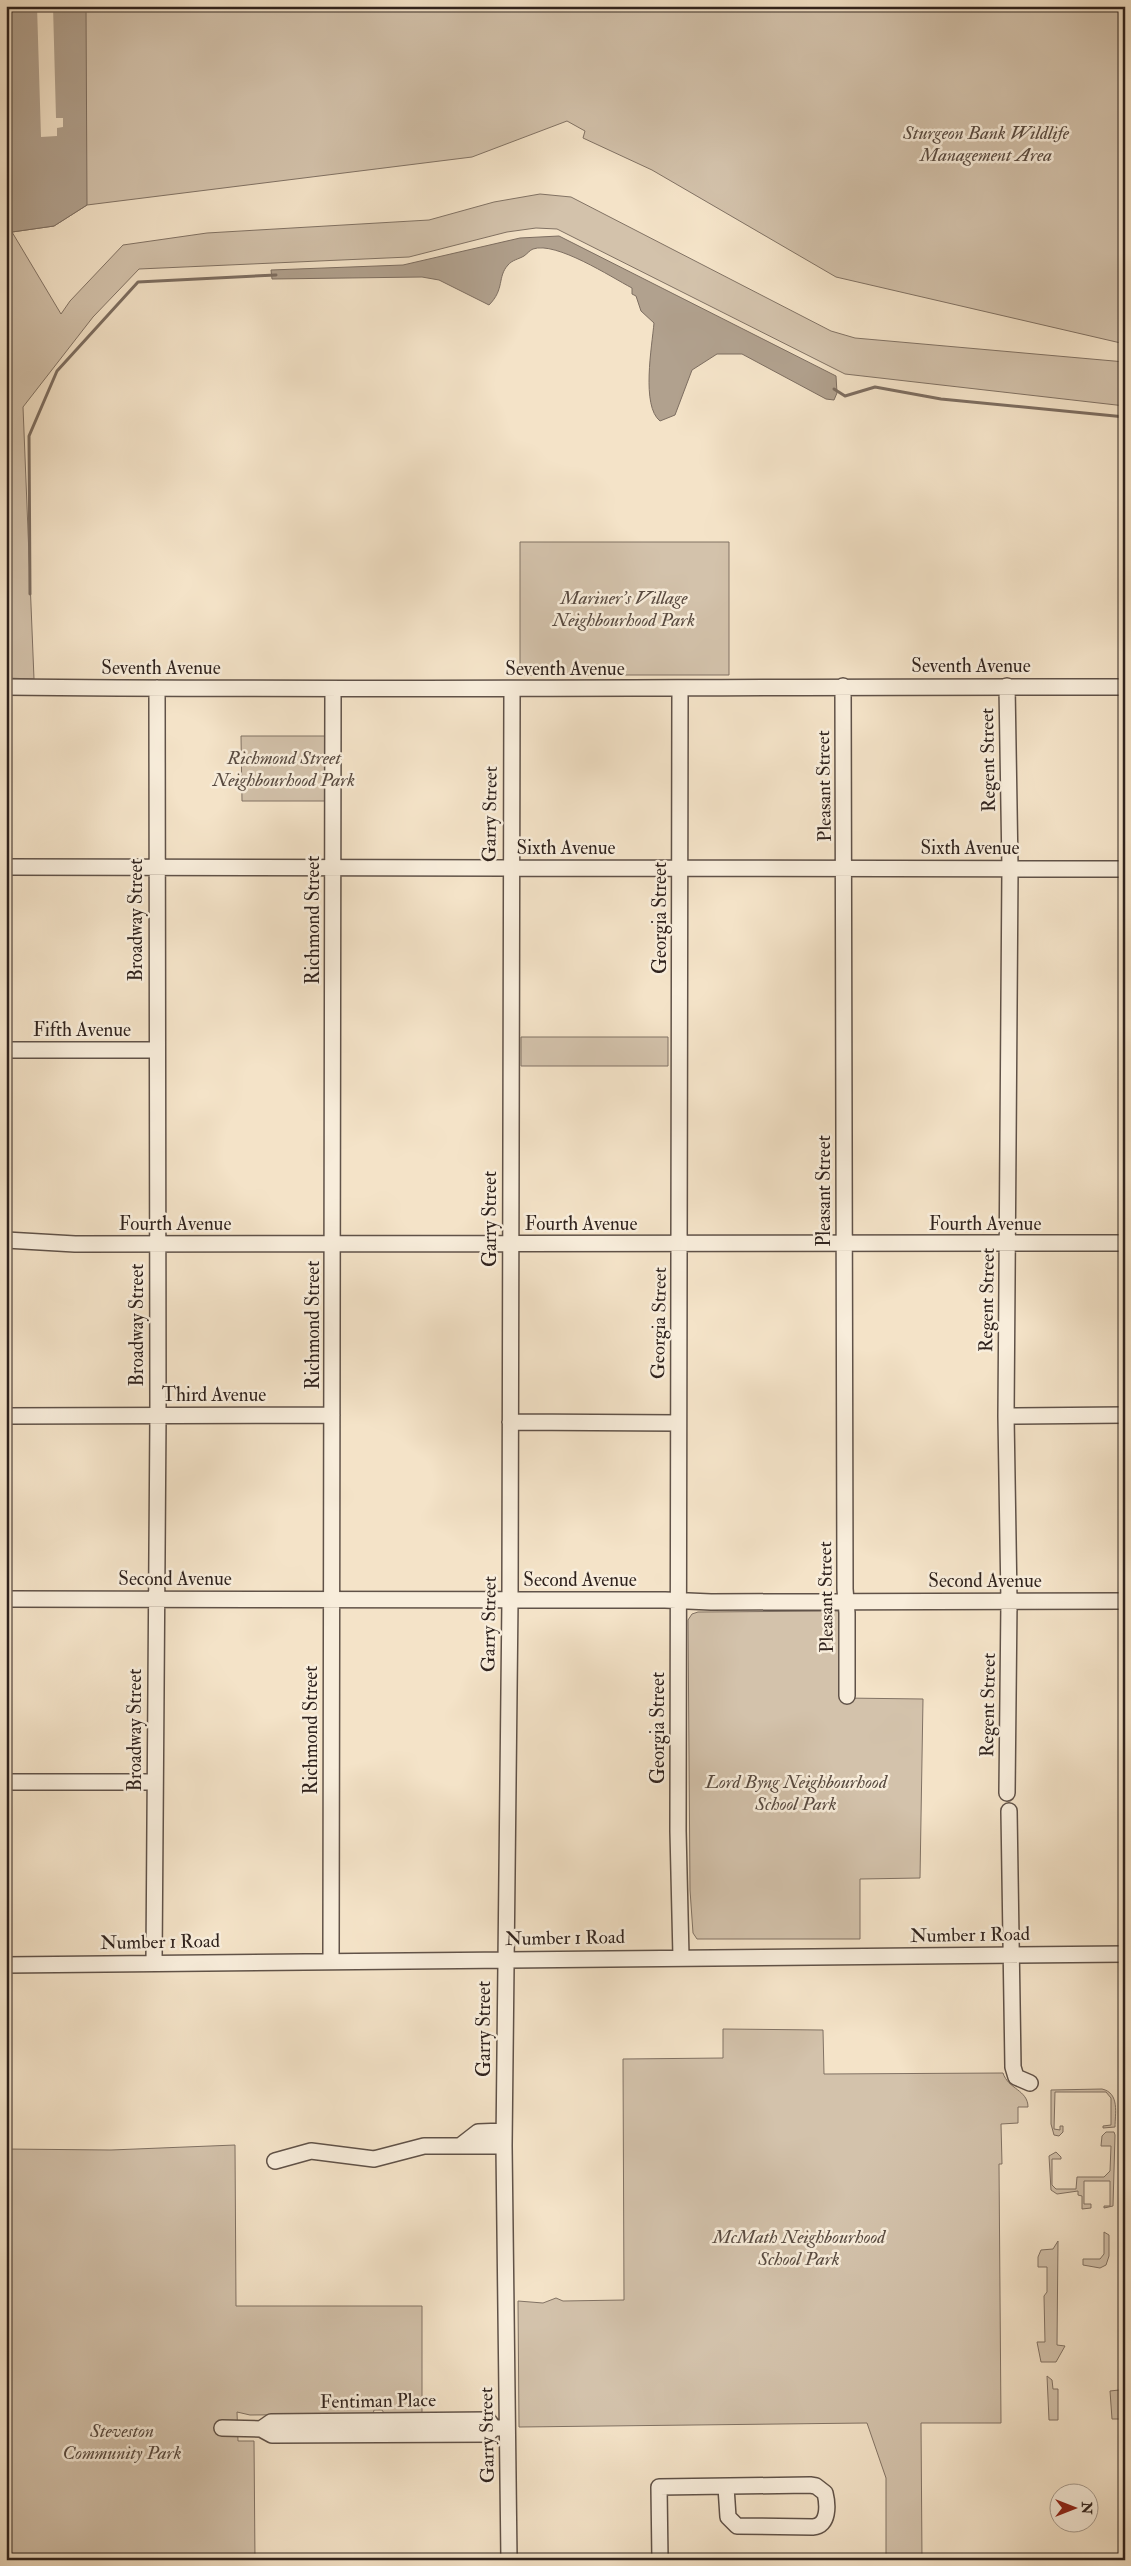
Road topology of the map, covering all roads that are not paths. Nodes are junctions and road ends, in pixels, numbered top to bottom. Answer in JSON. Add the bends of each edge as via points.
{"nodes":[{"id":1,"x":843,"y":686,"type":"junction"},
{"id":2,"x":1007,"y":686,"type":"junction"},
{"id":3,"x":6,"y":687,"type":"edge"},
{"id":4,"x":1125,"y":687,"type":"edge"},
{"id":5,"x":157,"y":688,"type":"junction"},
{"id":6,"x":334,"y":689,"type":"junction"},
{"id":7,"x":512,"y":689,"type":"junction"},
{"id":8,"x":680,"y":689,"type":"junction"},
{"id":9,"x":6,"y":867,"type":"edge"},
{"id":10,"x":156,"y":868,"type":"junction"},
{"id":11,"x":334,"y":868,"type":"junction"},
{"id":12,"x":510,"y":868,"type":"junction"},
{"id":13,"x":681,"y":868,"type":"junction"},
{"id":14,"x":1010,"y":868,"type":"junction"},
{"id":15,"x":845,"y":869,"type":"junction"},
{"id":16,"x":1125,"y":869,"type":"edge"},
{"id":17,"x":6,"y":1050,"type":"edge"},
{"id":18,"x":157,"y":1050,"type":"junction"},
{"id":19,"x":6,"y":1240,"type":"edge"},
{"id":20,"x":333,"y":1243,"type":"junction"},
{"id":21,"x":156,"y":1244,"type":"junction"},
{"id":22,"x":510,"y":1244,"type":"junction"},
{"id":23,"x":844,"y":1244,"type":"junction"},
{"id":24,"x":1008,"y":1244,"type":"junction"},
{"id":25,"x":1125,"y":1244,"type":"edge"},
{"id":26,"x":680,"y":1245,"type":"junction"},
{"id":27,"x":158,"y":1415,"type":"junction"},
{"id":28,"x":332,"y":1415,"type":"junction"},
{"id":29,"x":1125,"y":1415,"type":"edge"},
{"id":30,"x":6,"y":1416,"type":"edge"},
{"id":31,"x":1006,"y":1416,"type":"junction"},
{"id":32,"x":510,"y":1422,"type":"junction"},
{"id":33,"x":678,"y":1424,"type":"junction"},
{"id":34,"x":6,"y":1599,"type":"edge"},
{"id":35,"x":156,"y":1599,"type":"junction"},
{"id":36,"x":331,"y":1599,"type":"junction"},
{"id":37,"x":510,"y":1600,"type":"junction"},
{"id":38,"x":679,"y":1601,"type":"junction"},
{"id":39,"x":846,"y":1601,"type":"junction"},
{"id":40,"x":1009,"y":1601,"type":"junction"},
{"id":41,"x":1125,"y":1601,"type":"edge"},
{"id":42,"x":847,"y":1696,"type":"dead end"},
{"id":43,"x":6,"y":1782,"type":"edge"},
{"id":44,"x":154,"y":1782,"type":"junction"},
{"id":45,"x":1007,"y":1793,"type":"dead end"},
{"id":46,"x":1009,"y":1812,"type":"dead end"},
{"id":47,"x":1011,"y":1954,"type":"junction"},
{"id":48,"x":1125,"y":1954,"type":"edge"},
{"id":49,"x":681,"y":1957,"type":"junction"},
{"id":50,"x":504,"y":1959,"type":"junction"},
{"id":51,"x":331,"y":1961,"type":"junction"},
{"id":52,"x":154,"y":1962,"type":"junction"},
{"id":53,"x":6,"y":1965,"type":"edge"},
{"id":54,"x":1030,"y":2083,"type":"dead end"},
{"id":55,"x":504,"y":2138,"type":"junction"},
{"id":56,"x":275,"y":2161,"type":"dead end"},
{"id":57,"x":222,"y":2428,"type":"dead end"},
{"id":58,"x":500,"y":2428,"type":"junction"},
{"id":59,"x":726,"y":2487,"type":"junction"},
{"id":60,"x":509,"y":2560,"type":"edge"},
{"id":61,"x":660,"y":2560,"type":"edge"}],
"edges":[{"from":1,"to":2,"type":"street","name":"Seventh Avenue"},
{"from":1,"to":8,"type":"street","name":"Seventh Avenue"},
{"from":1,"to":15,"type":"street","name":"Pleasant Street"},
{"from":2,"to":4,"type":"street","name":"Seventh Avenue"},
{"from":2,"to":14,"type":"street","name":"Regent Street"},
{"from":3,"to":5,"type":"street","name":"Seventh Avenue"},
{"from":5,"to":6,"type":"street","name":"Seventh Avenue"},
{"from":5,"to":10,"type":"street","name":"Broadway Street"},
{"from":6,"to":7,"type":"street","name":"Seventh Avenue"},
{"from":6,"to":11,"type":"street","name":"Richmond Street"},
{"from":7,"to":8,"type":"street","name":"Seventh Avenue"},
{"from":7,"to":12,"type":"street","name":"Garry Street"},
{"from":8,"to":13,"type":"street","name":"Georgia Street"},
{"from":9,"to":10,"type":"street","name":"Sixth Avenue"},
{"from":10,"to":11,"type":"street","name":"Sixth Avenue"},
{"from":10,"to":18,"type":"street","name":"Broadway Street"},
{"from":11,"to":12,"type":"street","name":"Sixth Avenue"},
{"from":11,"to":20,"type":"street","name":"Richmond Street"},
{"from":12,"to":13,"type":"street","name":"Sixth Avenue"},
{"from":12,"to":22,"type":"street","name":"Garry Street"},
{"from":13,"to":15,"type":"street","name":"Sixth Avenue"},
{"from":13,"to":26,"type":"street","name":"Georgia Street"},
{"from":14,"to":15,"type":"street","name":"Sixth Avenue"},
{"from":14,"to":16,"type":"street","name":"Sixth Avenue"},
{"from":14,"to":24,"type":"street","name":"Regent Street"},
{"from":15,"to":23,"type":"street","name":"Pleasant Street"},
{"from":17,"to":18,"type":"street","name":"Fifth Avenue"},
{"from":18,"to":21,"type":"street","name":"Broadway Street"},
{"from":19,"to":21,"type":"street","name":"Fourth Avenue"},
{"from":20,"to":21,"type":"street","name":"Fourth Avenue"},
{"from":20,"to":22,"type":"street","name":"Fourth Avenue"},
{"from":20,"to":28,"type":"street","name":"Richmond Street"},
{"from":21,"to":27,"type":"street","name":"Broadway Street"},
{"from":22,"to":26,"type":"street","name":"Fourth Avenue"},
{"from":22,"to":32,"type":"street","name":"Garry Street"},
{"from":23,"to":24,"type":"street","name":"Fourth Avenue"},
{"from":23,"to":26,"type":"street","name":"Fourth Avenue"},
{"from":23,"to":39,"type":"street","name":"Pleasant Street"},
{"from":24,"to":25,"type":"street","name":"Fourth Avenue"},
{"from":24,"to":31,"type":"street","name":"Regent Street"},
{"from":26,"to":33,"type":"street","name":"Georgia Street"},
{"from":27,"to":28,"type":"street","name":"Third Avenue"},
{"from":27,"to":30,"type":"street","name":"Third Avenue"},
{"from":27,"to":35,"type":"street","name":"Broadway Street"},
{"from":28,"to":36,"type":"street","name":"Richmond Street"},
{"from":29,"to":31,"type":"street"},
{"from":31,"to":40,"type":"street","name":"Regent Street"},
{"from":32,"to":33,"type":"street"},
{"from":32,"to":37,"type":"street","name":"Garry Street"},
{"from":33,"to":38,"type":"street","name":"Georgia Street"},
{"from":34,"to":35,"type":"street","name":"Second Avenue"},
{"from":35,"to":36,"type":"street","name":"Second Avenue"},
{"from":35,"to":44,"type":"street","name":"Broadway Street"},
{"from":36,"to":37,"type":"street","name":"Second Avenue"},
{"from":36,"to":51,"type":"street","name":"Richmond Street"},
{"from":37,"to":38,"type":"street","name":"Second Avenue"},
{"from":37,"to":50,"type":"street","name":"Garry Street"},
{"from":38,"to":39,"type":"street","name":"Second Avenue"},
{"from":38,"to":49,"type":"street","name":"Georgia Street"},
{"from":39,"to":40,"type":"street","name":"Second Avenue"},
{"from":39,"to":42,"type":"street","name":"Pleasant Street"},
{"from":40,"to":41,"type":"street","name":"Second Avenue"},
{"from":40,"to":45,"type":"street","name":"Regent Street"},
{"from":43,"to":44,"type":"street"},
{"from":44,"to":52,"type":"street","name":"Broadway Street"},
{"from":46,"to":47,"type":"street"},
{"from":47,"to":48,"type":"street","name":"Number 1 Road"},
{"from":47,"to":49,"type":"street","name":"Number 1 Road"},
{"from":47,"to":54,"type":"street","via":[[1013,2067],[1016,2076]]},
{"from":49,"to":50,"type":"street","name":"Number 1 Road"},
{"from":50,"to":51,"type":"street","name":"Number 1 Road"},
{"from":50,"to":55,"type":"street","name":"Garry Street"},
{"from":51,"to":52,"type":"street","name":"Number 1 Road"},
{"from":52,"to":53,"type":"street","name":"Number 1 Road"},
{"from":55,"to":56,"type":"street","via":[[460,2146],[424,2146],[374,2159],[311,2151]]},
{"from":55,"to":58,"type":"street","name":"Garry Street"},
{"from":57,"to":58,"type":"street","name":"Fentiman Place","via":[[261,2429],[272,2435],[488,2434]]},
{"from":58,"to":60,"type":"street","name":"Garry Street"},
{"from":59,"to":59,"type":"street","via":[[816,2486],[825,2493],[826,2518],[823,2524],[813,2527],[737,2526],[728,2517]]},
{"from":59,"to":61,"type":"street","via":[[659,2487]]}]}
